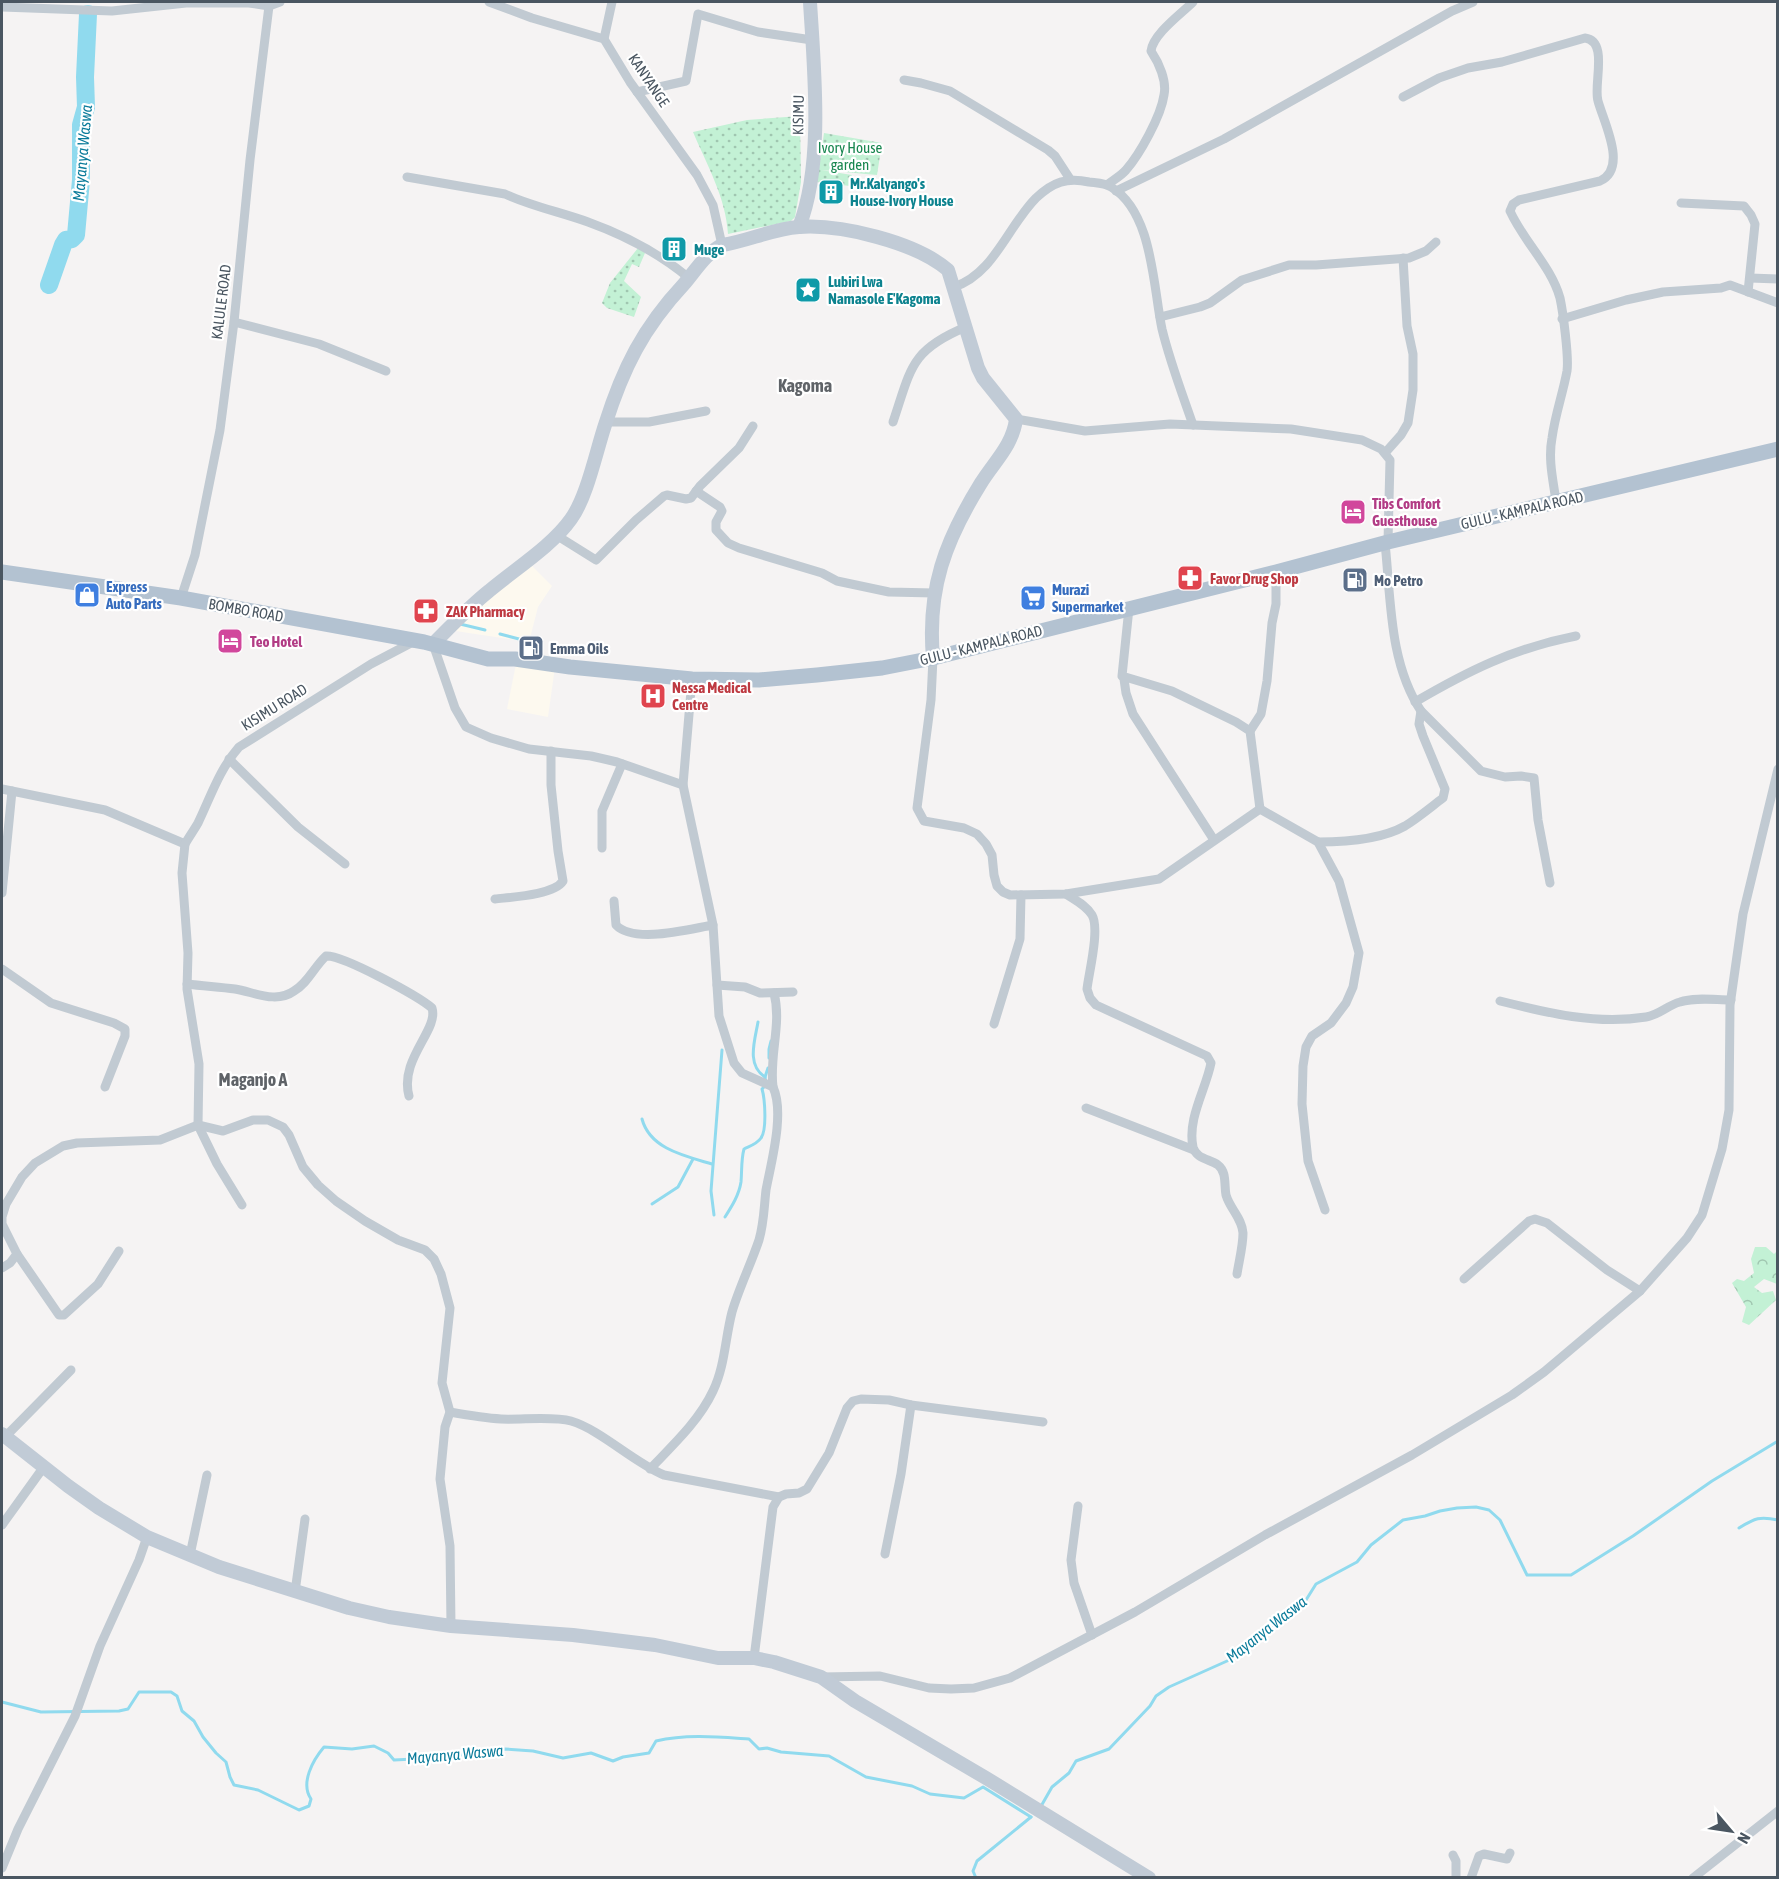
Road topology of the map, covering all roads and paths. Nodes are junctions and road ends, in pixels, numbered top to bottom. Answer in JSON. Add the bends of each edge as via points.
{"nodes":[{"id":1,"x":279,"y":2,"type":"edge"},
{"id":2,"x":489,"y":2,"type":"edge"},
{"id":3,"x":612,"y":2,"type":"edge"},
{"id":4,"x":810,"y":2,"type":"edge"},
{"id":5,"x":1193,"y":2,"type":"edge"},
{"id":6,"x":1473,"y":2,"type":"edge"},
{"id":7,"x":163,"y":3,"type":"edge"},
{"id":8,"x":269,"y":6,"type":"junction"},
{"id":9,"x":2,"y":7,"type":"edge"},
{"id":10,"x":604,"y":39,"type":"junction"},
{"id":11,"x":812,"y":40,"type":"junction"},
{"id":12,"x":904,"y":81,"type":"dead end"},
{"id":13,"x":637,"y":92,"type":"junction"},
{"id":14,"x":1402,"y":97,"type":"dead end"},
{"id":15,"x":407,"y":177,"type":"dead end"},
{"id":16,"x":1070,"y":179,"type":"junction"},
{"id":17,"x":1112,"y":188,"type":"junction"},
{"id":18,"x":1681,"y":203,"type":"dead end"},
{"id":19,"x":799,"y":227,"type":"junction"},
{"id":20,"x":1436,"y":242,"type":"dead end"},
{"id":21,"x":722,"y":245,"type":"junction"},
{"id":22,"x":1403,"y":258,"type":"junction"},
{"id":23,"x":689,"y":278,"type":"junction"},
{"id":24,"x":1750,"y":278,"type":"junction"},
{"id":25,"x":1778,"y":279,"type":"edge"},
{"id":26,"x":954,"y":287,"type":"junction"},
{"id":27,"x":1748,"y":292,"type":"junction"},
{"id":28,"x":1778,"y":303,"type":"edge"},
{"id":29,"x":1160,"y":317,"type":"junction"},
{"id":30,"x":1562,"y":319,"type":"junction"},
{"id":31,"x":234,"y":322,"type":"junction"},
{"id":32,"x":966,"y":327,"type":"junction"},
{"id":33,"x":386,"y":371,"type":"dead end"},
{"id":34,"x":706,"y":411,"type":"dead end"},
{"id":35,"x":1016,"y":419,"type":"junction"},
{"id":36,"x":606,"y":422,"type":"junction"},
{"id":37,"x":893,"y":422,"type":"dead end"},
{"id":38,"x":1192,"y":425,"type":"junction"},
{"id":39,"x":753,"y":426,"type":"dead end"},
{"id":40,"x":1778,"y":449,"type":"edge"},
{"id":41,"x":1385,"y":453,"type":"junction"},
{"id":42,"x":696,"y":491,"type":"junction"},
{"id":43,"x":1556,"y":501,"type":"junction"},
{"id":44,"x":556,"y":535,"type":"junction"},
{"id":45,"x":1387,"y":542,"type":"junction"},
{"id":46,"x":2,"y":572,"type":"edge"},
{"id":47,"x":1276,"y":572,"type":"junction"},
{"id":48,"x":934,"y":593,"type":"junction"},
{"id":49,"x":181,"y":598,"type":"junction"},
{"id":50,"x":1129,"y":608,"type":"junction"},
{"id":51,"x":1576,"y":636,"type":"dead end"},
{"id":52,"x":428,"y":643,"type":"junction"},
{"id":53,"x":933,"y":658,"type":"junction"},
{"id":54,"x":488,"y":659,"type":"joint"},
{"id":55,"x":692,"y":679,"type":"junction"},
{"id":56,"x":1124,"y":679,"type":"junction"},
{"id":57,"x":1415,"y":702,"type":"junction"},
{"id":58,"x":1421,"y":711,"type":"junction"},
{"id":59,"x":1250,"y":731,"type":"junction"},
{"id":60,"x":551,"y":751,"type":"junction"},
{"id":61,"x":229,"y":759,"type":"junction"},
{"id":62,"x":622,"y":764,"type":"junction"},
{"id":63,"x":1778,"y":769,"type":"edge"},
{"id":64,"x":683,"y":785,"type":"junction"},
{"id":65,"x":2,"y":789,"type":"edge"},
{"id":66,"x":12,"y":791,"type":"junction"},
{"id":67,"x":1260,"y":809,"type":"junction"},
{"id":68,"x":1214,"y":840,"type":"junction"},
{"id":69,"x":1318,"y":842,"type":"junction"},
{"id":70,"x":184,"y":844,"type":"junction"},
{"id":71,"x":602,"y":848,"type":"dead end"},
{"id":72,"x":345,"y":864,"type":"dead end"},
{"id":73,"x":1550,"y":883,"type":"dead end"},
{"id":74,"x":2,"y":893,"type":"edge"},
{"id":75,"x":1066,"y":894,"type":"junction"},
{"id":76,"x":1021,"y":895,"type":"junction"},
{"id":77,"x":495,"y":899,"type":"dead end"},
{"id":78,"x":614,"y":901,"type":"dead end"},
{"id":79,"x":713,"y":925,"type":"junction"},
{"id":80,"x":2,"y":969,"type":"edge"},
{"id":81,"x":187,"y":984,"type":"junction"},
{"id":82,"x":717,"y":985,"type":"junction"},
{"id":83,"x":793,"y":992,"type":"dead end"},
{"id":84,"x":774,"y":993,"type":"junction"},
{"id":85,"x":1500,"y":1000,"type":"dead end"},
{"id":86,"x":1731,"y":1000,"type":"junction"},
{"id":87,"x":994,"y":1024,"type":"dead end"},
{"id":88,"x":105,"y":1087,"type":"dead end"},
{"id":89,"x":773,"y":1088,"type":"junction"},
{"id":90,"x":409,"y":1096,"type":"dead end"},
{"id":91,"x":1086,"y":1108,"type":"dead end"},
{"id":92,"x":198,"y":1125,"type":"junction"},
{"id":93,"x":1194,"y":1150,"type":"junction"},
{"id":94,"x":242,"y":1205,"type":"dead end"},
{"id":95,"x":4,"y":1207,"type":"edge"},
{"id":96,"x":1325,"y":1210,"type":"dead end"},
{"id":97,"x":119,"y":1251,"type":"dead end"},
{"id":98,"x":17,"y":1254,"type":"junction"},
{"id":99,"x":2,"y":1268,"type":"edge"},
{"id":100,"x":1237,"y":1274,"type":"dead end"},
{"id":101,"x":1464,"y":1279,"type":"dead end"},
{"id":102,"x":1640,"y":1291,"type":"junction"},
{"id":103,"x":71,"y":1370,"type":"dead end"},
{"id":104,"x":911,"y":1405,"type":"junction"},
{"id":105,"x":450,"y":1412,"type":"junction"},
{"id":106,"x":1043,"y":1422,"type":"dead end"},
{"id":107,"x":3,"y":1436,"type":"edge"},
{"id":108,"x":43,"y":1468,"type":"junction"},
{"id":109,"x":650,"y":1468,"type":"junction"},
{"id":110,"x":207,"y":1475,"type":"dead end"},
{"id":111,"x":779,"y":1497,"type":"junction"},
{"id":112,"x":1078,"y":1506,"type":"dead end"},
{"id":113,"x":305,"y":1519,"type":"dead end"},
{"id":114,"x":2,"y":1525,"type":"edge"},
{"id":115,"x":147,"y":1536,"type":"junction"},
{"id":116,"x":885,"y":1554,"type":"dead end"},
{"id":117,"x":190,"y":1555,"type":"junction"},
{"id":118,"x":295,"y":1592,"type":"junction"},
{"id":119,"x":451,"y":1626,"type":"junction"},
{"id":120,"x":1092,"y":1635,"type":"junction"},
{"id":121,"x":754,"y":1658,"type":"junction"},
{"id":122,"x":821,"y":1677,"type":"junction"},
{"id":123,"x":1778,"y":1811,"type":"edge"},
{"id":124,"x":1510,"y":1853,"type":"dead end"},
{"id":125,"x":1453,"y":1855,"type":"dead end"},
{"id":126,"x":2,"y":1868,"type":"edge"},
{"id":127,"x":1149,"y":1878,"type":"edge"},
{"id":128,"x":1456,"y":1878,"type":"edge"},
{"id":129,"x":1471,"y":1878,"type":"edge"},
{"id":130,"x":1693,"y":1878,"type":"edge"}],
"edges":[{"from":1,"to":8,"type":"street"},
{"from":2,"to":10,"type":"street"},
{"from":3,"to":10,"type":"street"},
{"from":4,"to":11,"type":"street","name":"KISIMU"},
{"from":5,"to":17,"type":"street","via":[[1152,45],[1165,94],[1137,153]]},
{"from":6,"to":17,"type":"street","via":[[1224,139]]},
{"from":7,"to":8,"type":"street"},
{"from":7,"to":9,"type":"street","via":[[112,11]]},
{"from":8,"to":31,"type":"street","name":"KALULE ROAD"},
{"from":10,"to":13,"type":"street","name":"KANYANGE"},
{"from":11,"to":13,"type":"street","via":[[758,32],[698,14],[686,81]]},
{"from":11,"to":19,"type":"street","name":"KISIMU","via":[[813,153],[806,210]]},
{"from":12,"to":16,"type":"street","via":[[950,91],[1048,150]]},
{"from":13,"to":21,"type":"street","name":"KANYANGE","via":[[697,175],[713,205]]},
{"from":14,"to":30,"type":"street","via":[[1468,68],[1585,38],[1593,40],[1599,64],[1598,100],[1614,167],[1600,182],[1519,200],[1510,211],[1554,283]]},
{"from":15,"to":23,"type":"street","via":[[505,194],[590,223],[629,240]]},
{"from":16,"to":17,"type":"street"},
{"from":16,"to":26,"type":"street","via":[[1056,182],[1035,200],[979,271]]},
{"from":17,"to":29,"type":"street","via":[[1127,202],[1146,237]]},
{"from":18,"to":24,"type":"street","via":[[1744,206],[1755,224]]},
{"from":19,"to":21,"type":"street"},
{"from":19,"to":26,"type":"street","via":[[852,230],[900,244],[948,270]]},
{"from":20,"to":22,"type":"street","via":[[1416,256]]},
{"from":21,"to":23,"type":"street"},
{"from":22,"to":29,"type":"street","via":[[1289,265],[1242,280],[1210,303]]},
{"from":22,"to":41,"type":"street","via":[[1413,390],[1408,423]]},
{"from":23,"to":36,"type":"street","via":[[643,335]]},
{"from":24,"to":25,"type":"street"},
{"from":24,"to":27,"type":"street"},
{"from":26,"to":32,"type":"street"},
{"from":27,"to":28,"type":"street"},
{"from":27,"to":30,"type":"street","via":[[1730,285],[1663,292]]},
{"from":29,"to":38,"type":"street"},
{"from":30,"to":43,"type":"street","via":[[1567,368],[1552,436]]},
{"from":31,"to":33,"type":"street","via":[[319,344]]},
{"from":31,"to":49,"type":"street","name":"KALULE ROAD","via":[[212,475],[195,555]]},
{"from":32,"to":35,"type":"street","via":[[983,378]]},
{"from":32,"to":37,"type":"street","via":[[931,344],[918,357]]},
{"from":34,"to":36,"type":"street","via":[[649,422]]},
{"from":35,"to":38,"type":"street","via":[[1085,430]]},
{"from":35,"to":48,"type":"street","via":[[1004,450],[951,536]]},
{"from":36,"to":44,"type":"street","via":[[573,517]]},
{"from":38,"to":41,"type":"street","via":[[1321,433],[1362,441]]},
{"from":39,"to":42,"type":"street","via":[[740,448]]},
{"from":40,"to":43,"type":"main road","name":"GULU - KAMPALA ROAD"},
{"from":41,"to":45,"type":"street","via":[[1390,460]]},
{"from":42,"to":44,"type":"street","via":[[686,499],[663,496],[596,560]]},
{"from":42,"to":48,"type":"street","via":[[720,507],[716,530],[739,548],[837,581],[889,592]]},
{"from":43,"to":45,"type":"main road","name":"GULU - KAMPALA ROAD"},
{"from":44,"to":52,"type":"street"},
{"from":45,"to":47,"type":"main road","name":"GULU - KAMPALA ROAD"},
{"from":45,"to":57,"type":"street","via":[[1395,640],[1402,672]]},
{"from":46,"to":49,"type":"main road","name":"BOMBO ROAD"},
{"from":47,"to":50,"type":"main road","name":"GULU - KAMPALA ROAD"},
{"from":47,"to":59,"type":"street","via":[[1267,681],[1261,714]]},
{"from":48,"to":53,"type":"street","via":[[930,630]]},
{"from":49,"to":52,"type":"main road","name":"BOMBO ROAD"},
{"from":50,"to":53,"type":"main road","name":"GULU - KAMPALA ROAD"},
{"from":50,"to":56,"type":"street","via":[[1121,673]]},
{"from":51,"to":57,"type":"street","via":[[1514,652]]},
{"from":52,"to":54,"type":"main road","name":"BOMBO ROAD"},
{"from":52,"to":60,"type":"street","via":[[466,727],[528,749]]},
{"from":52,"to":61,"type":"street","name":"KISIMU ROAD","via":[[411,643],[371,664],[250,739]]},
{"from":53,"to":55,"type":"main road","name":"GULU - KAMPALA ROAD","via":[[817,675],[759,680]]},
{"from":53,"to":76,"type":"street","via":[[917,808],[924,820],[977,834],[992,855],[997,886],[1010,895]]},
{"from":54,"to":55,"type":"main road","name":"GULU - KAMPALA ROAD"},
{"from":55,"to":64,"type":"street"},
{"from":56,"to":59,"type":"street","via":[[1172,691]]},
{"from":56,"to":68,"type":"street","via":[[1133,714]]},
{"from":57,"to":58,"type":"street"},
{"from":58,"to":69,"type":"street","via":[[1419,724],[1445,789],[1443,798],[1403,827],[1376,836]]},
{"from":58,"to":73,"type":"street","via":[[1481,771],[1534,778]]},
{"from":59,"to":67,"type":"street"},
{"from":60,"to":62,"type":"street"},
{"from":60,"to":77,"type":"street","via":[[552,795],[563,881],[550,890]]},
{"from":61,"to":70,"type":"street","name":"KISIMU ROAD"},
{"from":61,"to":72,"type":"street","via":[[298,827]]},
{"from":62,"to":64,"type":"street"},
{"from":62,"to":71,"type":"street","via":[[602,811]]},
{"from":63,"to":86,"type":"street","via":[[1743,914]]},
{"from":64,"to":79,"type":"street"},
{"from":65,"to":66,"type":"street"},
{"from":66,"to":70,"type":"street","via":[[105,810]]},
{"from":66,"to":74,"type":"street"},
{"from":67,"to":68,"type":"street"},
{"from":67,"to":69,"type":"street"},
{"from":68,"to":75,"type":"street","via":[[1160,879]]},
{"from":69,"to":96,"type":"street","via":[[1339,881],[1359,953],[1346,1003],[1331,1023],[1312,1036],[1303,1066],[1308,1161]]},
{"from":70,"to":81,"type":"street"},
{"from":75,"to":76,"type":"street"},
{"from":75,"to":93,"type":"street","via":[[1093,916],[1087,989],[1096,1005],[1207,1056],[1211,1063],[1193,1124]]},
{"from":76,"to":87,"type":"street","via":[[1020,939]]},
{"from":78,"to":79,"type":"street","via":[[616,925],[629,933],[666,933]]},
{"from":79,"to":82,"type":"street"},
{"from":80,"to":88,"type":"street","via":[[51,1003],[124,1029],[125,1036]]},
{"from":81,"to":90,"type":"street","via":[[282,997],[302,986],[326,956],[349,962],[432,1008],[431,1025],[409,1071]]},
{"from":81,"to":92,"type":"street","via":[[199,1064]]},
{"from":82,"to":84,"type":"street"},
{"from":82,"to":89,"type":"street","via":[[719,1016],[734,1063],[742,1073]]},
{"from":83,"to":84,"type":"street"},
{"from":84,"to":89,"type":"street","via":[[777,1006]]},
{"from":85,"to":86,"type":"street","via":[[1599,1021],[1658,1014],[1689,1000]]},
{"from":86,"to":102,"type":"street","via":[[1729,1110],[1712,1186],[1702,1215],[1688,1238]]},
{"from":89,"to":109,"type":"street","via":[[777,1110],[764,1222],[732,1312],[723,1364],[712,1392],[688,1428]]},
{"from":91,"to":93,"type":"street"},
{"from":92,"to":94,"type":"street"},
{"from":92,"to":95,"type":"street","via":[[160,1140],[63,1146],[35,1163]]},
{"from":92,"to":105,"type":"street","via":[[223,1131],[253,1120],[276,1123],[290,1135],[303,1167],[336,1201],[398,1239],[425,1250],[434,1259],[450,1308],[442,1383]]},
{"from":93,"to":100,"type":"street","via":[[1224,1172],[1226,1196],[1243,1233]]},
{"from":95,"to":98,"type":"street","via":[[2,1224]]},
{"from":97,"to":98,"type":"street","via":[[98,1284],[64,1315],[58,1314]]},
{"from":98,"to":99,"type":"street"},
{"from":101,"to":102,"type":"street","via":[[1535,1219],[1547,1223]]},
{"from":102,"to":120,"type":"street","via":[[1512,1395]]},
{"from":103,"to":107,"type":"street"},
{"from":104,"to":106,"type":"street"},
{"from":104,"to":111,"type":"street","via":[[890,1400],[853,1401],[829,1454],[807,1489]]},
{"from":104,"to":116,"type":"street"},
{"from":105,"to":109,"type":"street","via":[[498,1419],[570,1421]]},
{"from":105,"to":119,"type":"street","via":[[440,1479],[450,1546]]},
{"from":107,"to":108,"type":"street"},
{"from":108,"to":114,"type":"street"},
{"from":108,"to":115,"type":"street"},
{"from":109,"to":111,"type":"street","via":[[664,1475]]},
{"from":110,"to":117,"type":"street"},
{"from":111,"to":121,"type":"street","via":[[773,1507]]},
{"from":112,"to":120,"type":"street","via":[[1072,1572]]},
{"from":113,"to":118,"type":"street"},
{"from":115,"to":117,"type":"street"},
{"from":115,"to":126,"type":"street","via":[[87,1686]]},
{"from":117,"to":118,"type":"street"},
{"from":118,"to":119,"type":"street","via":[[389,1617]]},
{"from":119,"to":121,"type":"street","via":[[573,1635],[718,1658]]},
{"from":120,"to":122,"type":"street","via":[[1010,1678],[974,1688],[929,1688],[880,1676]]},
{"from":121,"to":122,"type":"street"},
{"from":122,"to":127,"type":"street"},
{"from":123,"to":130,"type":"street"},
{"from":124,"to":129,"type":"street","via":[[1507,1859],[1479,1856]]},
{"from":125,"to":128,"type":"street"}]}
